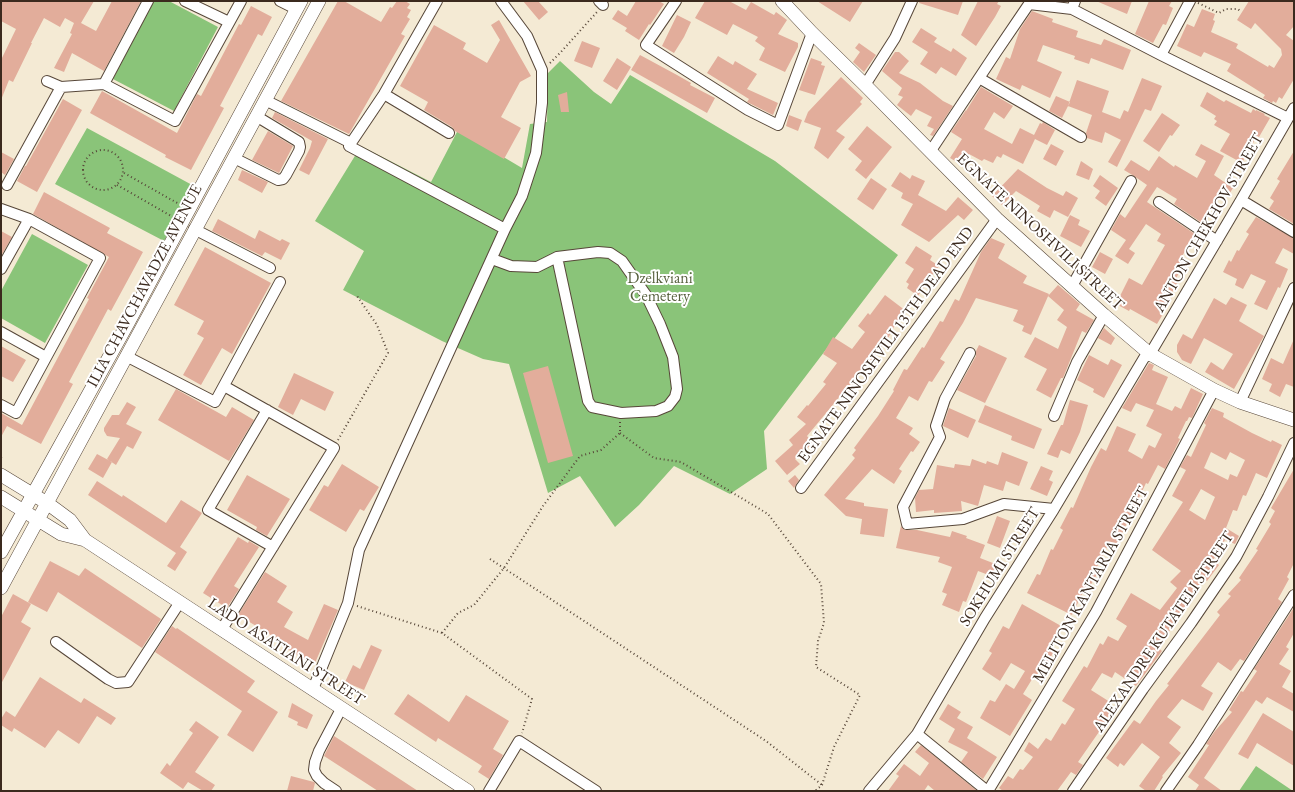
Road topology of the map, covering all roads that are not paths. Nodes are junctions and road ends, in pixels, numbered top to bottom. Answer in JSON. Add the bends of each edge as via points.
{"nodes":[{"id":1,"x":148,"y":1,"type":"edge"},
{"id":2,"x":185,"y":1,"type":"edge"},
{"id":3,"x":241,"y":1,"type":"edge"},
{"id":4,"x":280,"y":1,"type":"edge"},
{"id":5,"x":319,"y":1,"type":"edge"},
{"id":6,"x":437,"y":1,"type":"edge"},
{"id":7,"x":501,"y":1,"type":"edge"},
{"id":8,"x":676,"y":1,"type":"edge"},
{"id":9,"x":782,"y":1,"type":"edge"},
{"id":10,"x":912,"y":1,"type":"edge"},
{"id":11,"x":1190,"y":1,"type":"edge"},
{"id":12,"x":298,"y":5,"type":"edge"},
{"id":13,"x":1074,"y":5,"type":"edge"},
{"id":14,"x":228,"y":22,"type":"junction"},
{"id":15,"x":812,"y":33,"type":"junction"},
{"id":16,"x":1160,"y":55,"type":"junction"},
{"id":17,"x":979,"y":78,"type":"junction"},
{"id":18,"x":47,"y":81,"type":"dead end"},
{"id":19,"x":104,"y":84,"type":"junction"},
{"id":20,"x":865,"y":85,"type":"junction"},
{"id":21,"x":60,"y":87,"type":"junction"},
{"id":22,"x":384,"y":94,"type":"junction"},
{"id":23,"x":265,"y":100,"type":"junction"},
{"id":24,"x":1294,"y":108,"type":"edge"},
{"id":25,"x":256,"y":116,"type":"junction"},
{"id":26,"x":1288,"y":118,"type":"junction"},
{"id":27,"x":449,"y":133,"type":"dead end"},
{"id":28,"x":1081,"y":137,"type":"dead end"},
{"id":29,"x":351,"y":143,"type":"junction"},
{"id":30,"x":930,"y":152,"type":"junction"},
{"id":31,"x":234,"y":158,"type":"junction"},
{"id":32,"x":1131,"y":181,"type":"dead end"},
{"id":33,"x":7,"y":185,"type":"dead end"},
{"id":34,"x":1241,"y":200,"type":"junction"},
{"id":35,"x":1159,"y":202,"type":"dead end"},
{"id":36,"x":1,"y":209,"type":"edge"},
{"id":37,"x":29,"y":219,"type":"junction"},
{"id":38,"x":997,"y":219,"type":"junction"},
{"id":39,"x":194,"y":229,"type":"junction"},
{"id":40,"x":505,"y":229,"type":"junction"},
{"id":41,"x":1294,"y":232,"type":"edge"},
{"id":42,"x":1217,"y":241,"type":"junction"},
{"id":43,"x":557,"y":256,"type":"junction"},
{"id":44,"x":492,"y":259,"type":"junction"},
{"id":45,"x":270,"y":268,"type":"dead end"},
{"id":46,"x":1,"y":269,"type":"edge"},
{"id":47,"x":280,"y":282,"type":"dead end"},
{"id":48,"x":1072,"y":286,"type":"junction"},
{"id":49,"x":1294,"y":288,"type":"edge"},
{"id":50,"x":1104,"y":315,"type":"junction"},
{"id":51,"x":1,"y":332,"type":"edge"},
{"id":52,"x":970,"y":353,"type":"dead end"},
{"id":53,"x":1150,"y":354,"type":"junction"},
{"id":54,"x":46,"y":356,"type":"junction"},
{"id":55,"x":126,"y":356,"type":"junction"},
{"id":56,"x":224,"y":386,"type":"junction"},
{"id":57,"x":1214,"y":390,"type":"junction"},
{"id":58,"x":1240,"y":402,"type":"junction"},
{"id":59,"x":1,"y":405,"type":"edge"},
{"id":60,"x":267,"y":410,"type":"junction"},
{"id":61,"x":1054,"y":416,"type":"dead end"},
{"id":62,"x":1294,"y":420,"type":"edge"},
{"id":63,"x":1294,"y":443,"type":"edge"},
{"id":64,"x":1,"y":475,"type":"edge"},
{"id":65,"x":800,"y":488,"type":"dead end"},
{"id":66,"x":33,"y":494,"type":"junction"},
{"id":67,"x":1,"y":497,"type":"edge"},
{"id":68,"x":48,"y":503,"type":"junction"},
{"id":69,"x":1054,"y":509,"type":"junction"},
{"id":70,"x":23,"y":512,"type":"junction"},
{"id":71,"x":37,"y":520,"type":"junction"},
{"id":72,"x":85,"y":540,"type":"junction"},
{"id":73,"x":272,"y":547,"type":"junction"},
{"id":74,"x":1,"y":552,"type":"edge"},
{"id":75,"x":1,"y":588,"type":"edge"},
{"id":76,"x":1294,"y":595,"type":"edge"},
{"id":77,"x":180,"y":602,"type":"junction"},
{"id":78,"x":222,"y":630,"type":"junction"},
{"id":79,"x":56,"y":642,"type":"dead end"},
{"id":80,"x":313,"y":689,"type":"junction"},
{"id":81,"x":341,"y":709,"type":"junction"},
{"id":82,"x":917,"y":734,"type":"junction"},
{"id":83,"x":336,"y":791,"type":"edge"},
{"id":84,"x":467,"y":791,"type":"edge"},
{"id":85,"x":489,"y":791,"type":"edge"},
{"id":86,"x":596,"y":791,"type":"edge"},
{"id":87,"x":869,"y":791,"type":"edge"},
{"id":88,"x":987,"y":791,"type":"edge"},
{"id":89,"x":1073,"y":791,"type":"edge"},
{"id":90,"x":1166,"y":791,"type":"edge"}],
"edges":[{"from":1,"to":19,"type":"street"},
{"from":2,"to":14,"type":"street"},
{"from":3,"to":14,"type":"street"},
{"from":4,"to":12,"type":"street"},
{"from":5,"to":23,"type":"main road","name":"ILIA CHAVCHAVADZE AVENUE"},
{"from":6,"to":22,"type":"street"},
{"from":7,"to":40,"type":"street","via":[[527,36],[542,70],[542,103],[536,153],[522,196]]},
{"from":8,"to":15,"type":"street","via":[[646,45],[748,110],[778,125]]},
{"from":9,"to":15,"type":"main road","name":"EGNATE NINOSHVILI STREET"},
{"from":10,"to":20,"type":"street","via":[[894,38]]},
{"from":11,"to":16,"type":"street"},
{"from":12,"to":66,"type":"main road","name":"ILIA CHAVCHAVADZE AVENUE"},
{"from":13,"to":16,"type":"street"},
{"from":13,"to":17,"type":"street","via":[[1029,4]]},
{"from":14,"to":19,"type":"street","via":[[175,121]]},
{"from":15,"to":20,"type":"main road","name":"EGNATE NINOSHVILI STREET"},
{"from":16,"to":26,"type":"street"},
{"from":17,"to":28,"type":"street"},
{"from":17,"to":30,"type":"street"},
{"from":18,"to":21,"type":"street"},
{"from":19,"to":21,"type":"street"},
{"from":20,"to":30,"type":"main road","name":"EGNATE NINOSHVILI STREET"},
{"from":21,"to":33,"type":"street"},
{"from":22,"to":27,"type":"street"},
{"from":22,"to":29,"type":"street"},
{"from":23,"to":25,"type":"main road","name":"ILIA CHAVCHAVADZE AVENUE"},
{"from":23,"to":29,"type":"street"},
{"from":24,"to":26,"type":"street","name":"ANTON CHEKHOV STREET"},
{"from":25,"to":31,"type":"main road","name":"ILIA CHAVCHAVADZE AVENUE"},
{"from":25,"to":31,"type":"street","via":[[299,142],[299,151],[286,175],[278,180]]},
{"from":26,"to":34,"type":"street","name":"ANTON CHEKHOV STREET"},
{"from":29,"to":40,"type":"street","via":[[349,146]]},
{"from":30,"to":38,"type":"main road","name":"EGNATE NINOSHVILI STREET"},
{"from":31,"to":39,"type":"main road","name":"ILIA CHAVCHAVADZE AVENUE"},
{"from":32,"to":48,"type":"street"},
{"from":34,"to":41,"type":"street"},
{"from":34,"to":42,"type":"street","name":"ANTON CHEKHOV STREET"},
{"from":35,"to":42,"type":"street"},
{"from":36,"to":37,"type":"street"},
{"from":37,"to":46,"type":"street"},
{"from":37,"to":54,"type":"street","via":[[100,258]]},
{"from":38,"to":48,"type":"main road","name":"EGNATE NINOSHVILI STREET"},
{"from":38,"to":65,"type":"street","name":"EGNATE NINOSHVILI 13TH DEAD END"},
{"from":39,"to":45,"type":"street"},
{"from":39,"to":55,"type":"main road","name":"ILIA CHAVCHAVADZE AVENUE"},
{"from":40,"to":44,"type":"street"},
{"from":42,"to":53,"type":"street","name":"ANTON CHEKHOV STREET"},
{"from":43,"to":43,"type":"street","via":[[598,252],[610,253],[622,261],[646,295],[673,357],[676,389],[668,406],[656,411],[621,413],[592,407],[588,401]]},
{"from":43,"to":44,"type":"street","via":[[537,267],[511,266]]},
{"from":44,"to":80,"type":"street","via":[[359,550],[348,603]]},
{"from":47,"to":56,"type":"street"},
{"from":48,"to":50,"type":"main road","name":"EGNATE NINOSHVILI STREET"},
{"from":49,"to":58,"type":"street"},
{"from":50,"to":53,"type":"main road","name":"EGNATE NINOSHVILI STREET"},
{"from":50,"to":61,"type":"street","via":[[1077,362]]},
{"from":51,"to":54,"type":"street"},
{"from":52,"to":69,"type":"street","via":[[945,399],[936,426],[940,437],[903,508],[907,524],[963,519],[1004,504]]},
{"from":53,"to":57,"type":"main road","name":"EGNATE NINOSHVILI STREET"},
{"from":53,"to":69,"type":"street","name":"SOKHUMI STREET","via":[[1144,358]]},
{"from":54,"to":59,"type":"street","via":[[16,413]]},
{"from":55,"to":56,"type":"street","via":[[215,402]]},
{"from":55,"to":68,"type":"main road","name":"ILIA CHAVCHAVADZE AVENUE"},
{"from":56,"to":60,"type":"street"},
{"from":57,"to":58,"type":"main road","name":"EGNATE NINOSHVILI STREET"},
{"from":57,"to":88,"type":"street","name":"MELITON KANTARIA STREET","via":[[1096,612]]},
{"from":58,"to":62,"type":"main road","name":"EGNATE NINOSHVILI STREET"},
{"from":60,"to":73,"type":"street","via":[[208,510]]},
{"from":60,"to":73,"type":"street","via":[[334,448]]},
{"from":63,"to":89,"type":"street","name":"ALEXANDRE KUTATELI STREET","via":[[1236,557]]},
{"from":64,"to":66,"type":"main road","name":"LADO ASATIANI STREET"},
{"from":66,"to":68,"type":"main road","name":"LADO ASATIANI STREET"},
{"from":66,"to":70,"type":"main road","name":"ILIA CHAVCHAVADZE AVENUE"},
{"from":67,"to":70,"type":"main road","name":"LADO ASATIANI STREET"},
{"from":68,"to":71,"type":"main road","name":"ILIA CHAVCHAVADZE AVENUE"},
{"from":68,"to":72,"type":"main road","name":"LADO ASATIANI STREET","via":[[70,520]]},
{"from":69,"to":82,"type":"street","name":"SOKHUMI STREET","via":[[985,618]]},
{"from":70,"to":71,"type":"main road","name":"LADO ASATIANI STREET"},
{"from":70,"to":74,"type":"main road","name":"ILIA CHAVCHAVADZE AVENUE"},
{"from":71,"to":72,"type":"main road","name":"LADO ASATIANI STREET","via":[[61,534]]},
{"from":71,"to":75,"type":"main road","name":"ILIA CHAVCHAVADZE AVENUE"},
{"from":72,"to":77,"type":"main road","name":"LADO ASATIANI STREET"},
{"from":73,"to":78,"type":"street"},
{"from":76,"to":90,"type":"street"},
{"from":77,"to":78,"type":"main road","name":"LADO ASATIANI STREET"},
{"from":77,"to":79,"type":"street","via":[[128,682],[116,683],[108,679]]},
{"from":78,"to":80,"type":"main road","name":"LADO ASATIANI STREET"},
{"from":80,"to":81,"type":"main road","name":"LADO ASATIANI STREET"},
{"from":81,"to":83,"type":"street","via":[[319,751],[314,770],[324,783]]},
{"from":81,"to":84,"type":"main road","name":"LADO ASATIANI STREET"},
{"from":82,"to":87,"type":"street","name":"SOKHUMI STREET"},
{"from":82,"to":88,"type":"street"},
{"from":85,"to":86,"type":"street","via":[[519,741]]}]}
